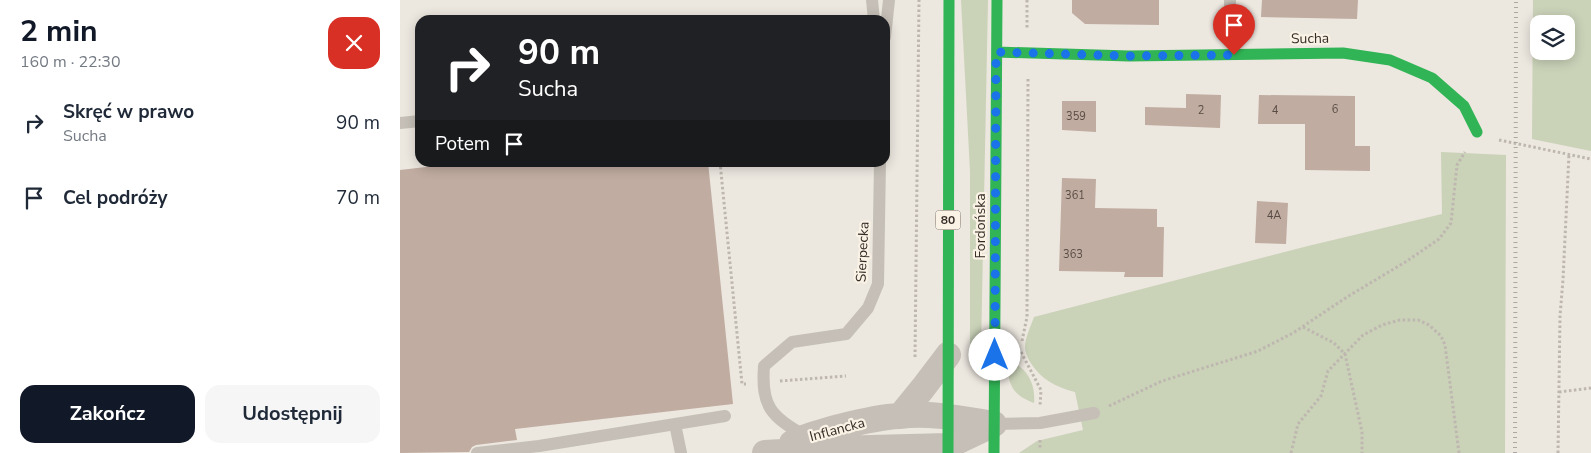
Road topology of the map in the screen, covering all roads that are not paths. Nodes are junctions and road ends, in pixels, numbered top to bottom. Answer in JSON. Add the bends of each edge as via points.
{"nodes":[{"id":1,"x":872,"y":0,"type":"edge"},
{"id":2,"x":889,"y":0,"type":"edge"},
{"id":3,"x":949,"y":0,"type":"edge"},
{"id":4,"x":997,"y":0,"type":"edge"},
{"id":5,"x":1230,"y":0,"type":"edge"},
{"id":6,"x":874,"y":15,"type":"edge"},
{"id":7,"x":887,"y":15,"type":"edge"},
{"id":8,"x":1230,"y":26,"type":"dead end"},
{"id":9,"x":996,"y":52,"type":"junction"},
{"id":10,"x":415,"y":122,"type":"edge"},
{"id":11,"x":400,"y":123,"type":"edge"},
{"id":12,"x":1477,"y":132,"type":"road end"},
{"id":13,"x":880,"y":167,"type":"edge"},
{"id":14,"x":948,"y":355,"type":"junction"},
{"id":15,"x":1094,"y":413,"type":"road end"},
{"id":16,"x":900,"y":415,"type":"junction"},
{"id":17,"x":725,"y":416,"type":"dead end"},
{"id":18,"x":948,"y":416,"type":"junction"},
{"id":19,"x":676,"y":424,"type":"junction"},
{"id":20,"x":994,"y":424,"type":"junction"},
{"id":21,"x":805,"y":436,"type":"junction"},
{"id":22,"x":533,"y":450,"type":"edge"},
{"id":23,"x":948,"y":450,"type":"edge"},
{"id":24,"x":770,"y":452,"type":"edge"},
{"id":25,"x":477,"y":453,"type":"edge"},
{"id":26,"x":681,"y":453,"type":"edge"},
{"id":27,"x":994,"y":453,"type":"edge"}],
"edges":[{"from":1,"to":6,"type":"lane"},
{"from":2,"to":7,"type":"lane"},
{"from":3,"to":14,"type":"main road","number":"80"},
{"from":4,"to":9,"type":"main road","name":"Fordońska"},
{"from":5,"to":8,"type":"lane"},
{"from":9,"to":12,"type":"main road","name":"Sucha","via":[[1139,56],[1343,52],[1390,60],[1432,78],[1464,106]]},
{"from":9,"to":20,"type":"main road","name":"Fordońska"},
{"from":10,"to":11,"type":"lane"},
{"from":13,"to":21,"type":"lane","name":"Sierpecka","via":[[878,284],[868,308],[846,334],[792,342],[764,366],[765,397],[774,416]]},
{"from":14,"to":16,"type":"street"},
{"from":14,"to":18,"type":"main road","number":"80"},
{"from":15,"to":20,"type":"lane","via":[[1040,422]]},
{"from":16,"to":18,"type":"street","name":"Inflancka"},
{"from":16,"to":21,"type":"street","name":"Inflancka"},
{"from":17,"to":19,"type":"lane"},
{"from":18,"to":20,"type":"street","name":"Inflancka"},
{"from":18,"to":23,"type":"main road","number":"80"},
{"from":19,"to":22,"type":"lane"},
{"from":19,"to":26,"type":"lane"},
{"from":20,"to":23,"type":"street"},
{"from":20,"to":27,"type":"main road","name":"Fordońska"},
{"from":21,"to":24,"type":"street","name":"Inflancka"},
{"from":22,"to":25,"type":"lane"},
{"from":23,"to":24,"type":"street","name":"Inflancka"}]}
